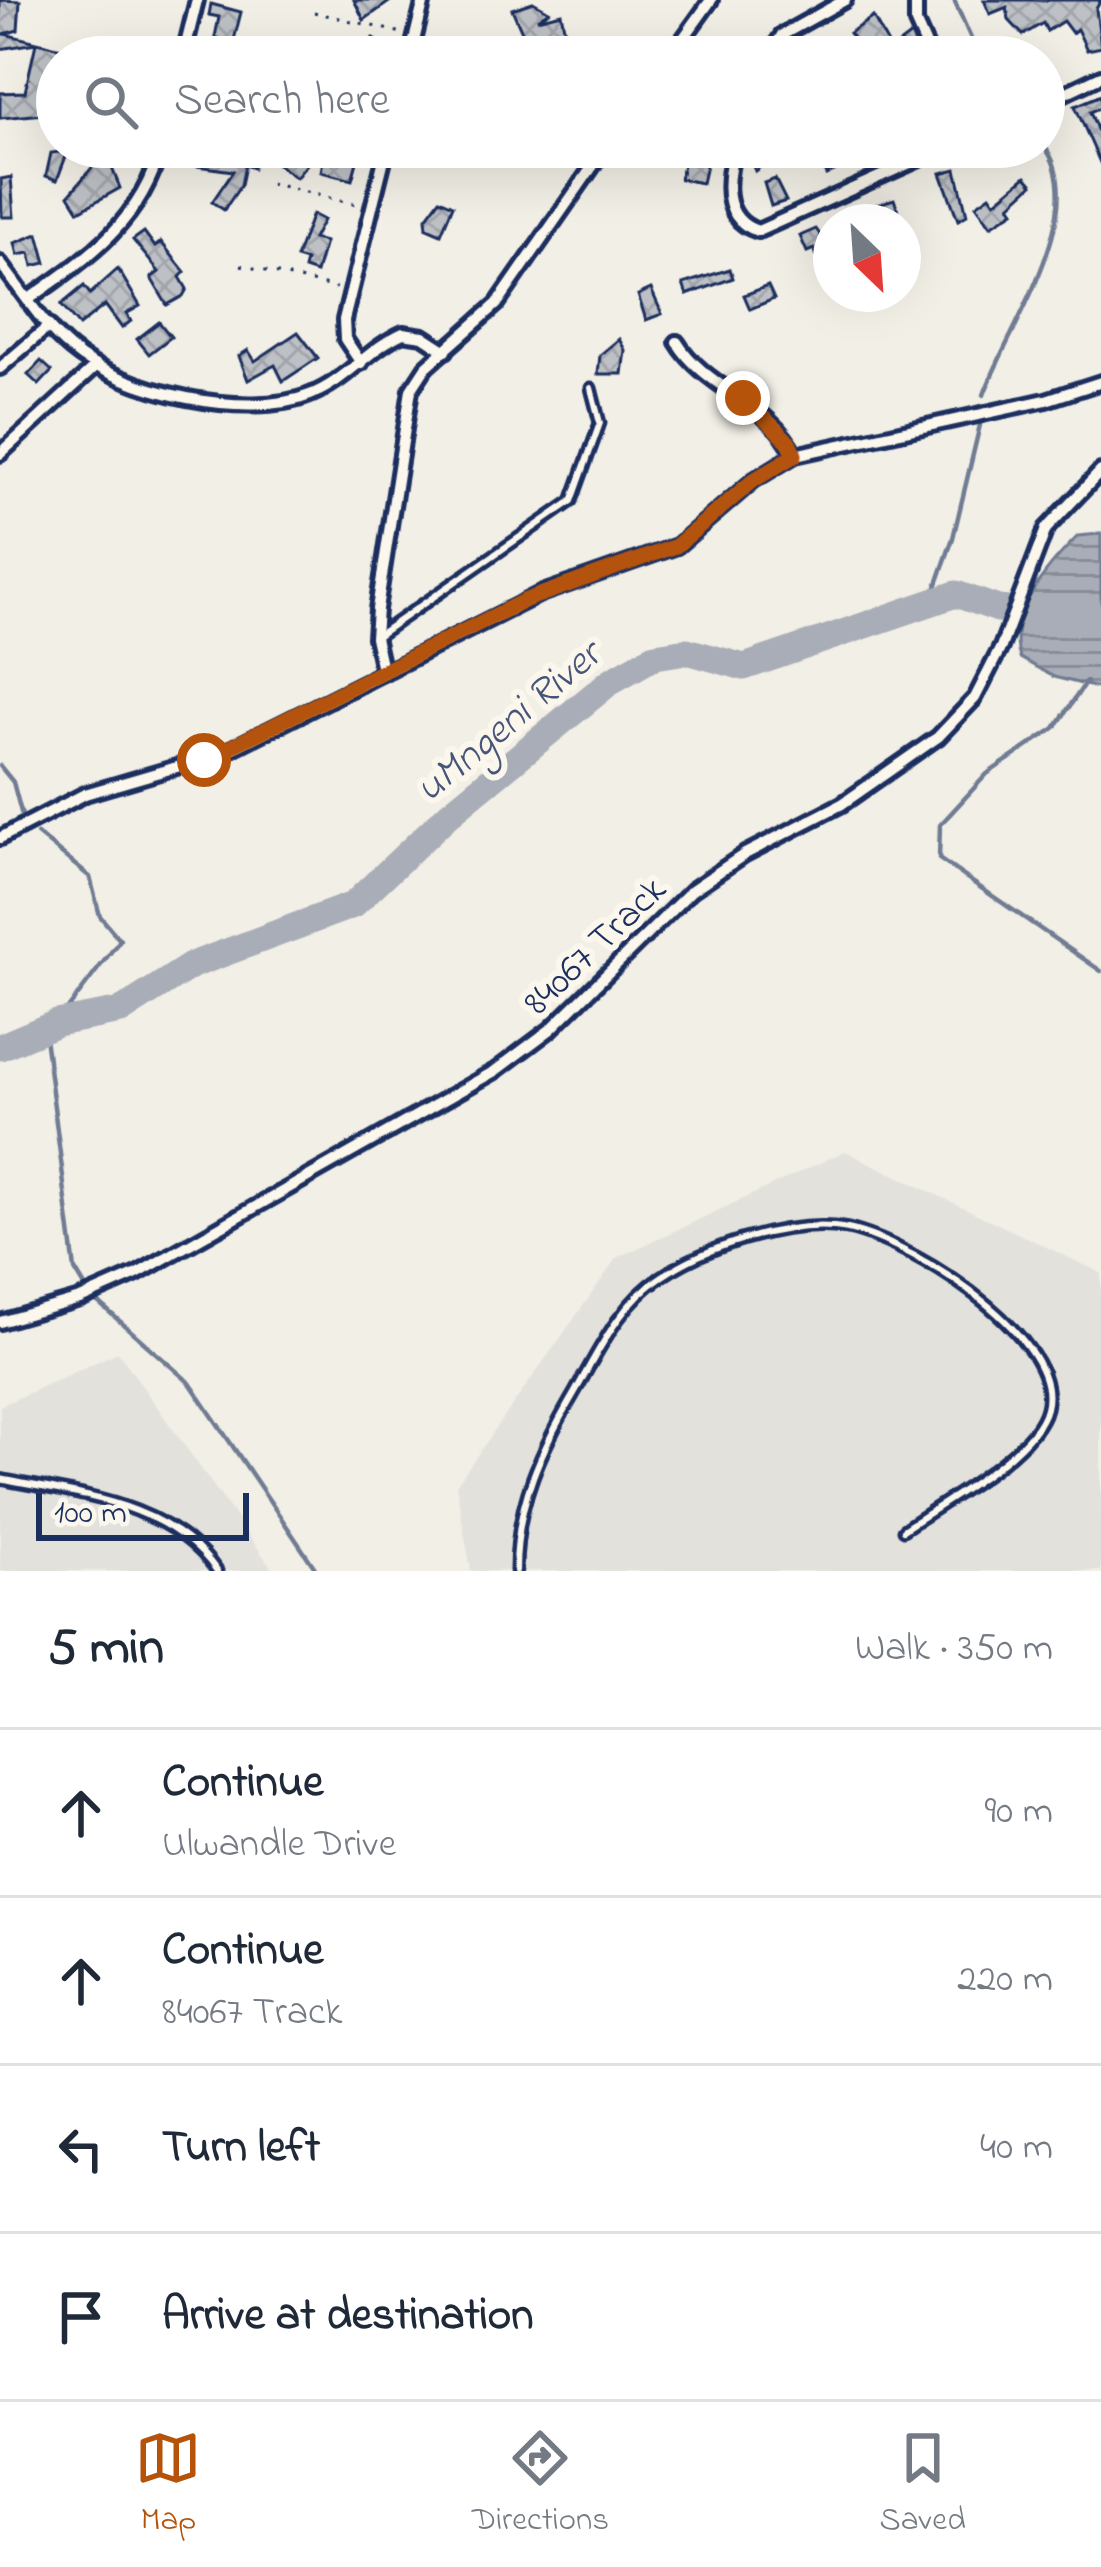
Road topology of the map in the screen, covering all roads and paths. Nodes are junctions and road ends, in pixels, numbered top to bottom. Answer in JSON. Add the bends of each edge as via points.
{"nodes":[{"id":1,"x":197,"y":0,"type":"edge"},
{"id":2,"x":424,"y":0,"type":"edge"},
{"id":3,"x":711,"y":0,"type":"edge"},
{"id":4,"x":845,"y":0,"type":"edge"},
{"id":5,"x":916,"y":0,"type":"edge"},
{"id":6,"x":314,"y":12,"type":"dead end"},
{"id":7,"x":188,"y":36,"type":"edge"},
{"id":8,"x":416,"y":36,"type":"joint"},
{"id":9,"x":685,"y":36,"type":"edge"},
{"id":10,"x":781,"y":36,"type":"edge"},
{"id":11,"x":922,"y":36,"type":"edge"},
{"id":12,"x":1101,"y":76,"type":"edge"},
{"id":13,"x":1065,"y":93,"type":"edge"},
{"id":14,"x":154,"y":168,"type":"edge"},
{"id":15,"x":381,"y":168,"type":"edge"},
{"id":16,"x":591,"y":168,"type":"edge"},
{"id":17,"x":732,"y":168,"type":"edge"},
{"id":18,"x":900,"y":168,"type":"edge"},
{"id":19,"x":269,"y":183,"type":"dead end"},
{"id":20,"x":370,"y":208,"type":"junction"},
{"id":21,"x":0,"y":263,"type":"edge"},
{"id":22,"x":241,"y":265,"type":"dead end"},
{"id":23,"x":350,"y":291,"type":"junction"},
{"id":24,"x":29,"y":299,"type":"junction"},
{"id":25,"x":49,"y":326,"type":"junction"},
{"id":26,"x":676,"y":342,"type":"dead end"},
{"id":27,"x":446,"y":351,"type":"junction"},
{"id":28,"x":361,"y":363,"type":"junction"},
{"id":29,"x":96,"y":366,"type":"junction"},
{"id":30,"x":0,"y":368,"type":"edge"},
{"id":31,"x":1101,"y":382,"type":"edge"},
{"id":32,"x":591,"y":388,"type":"dead end"},
{"id":33,"x":0,"y":454,"type":"edge"},
{"id":34,"x":795,"y":455,"type":"junction"},
{"id":35,"x":1101,"y":471,"type":"edge"},
{"id":36,"x":375,"y":638,"type":"junction"},
{"id":37,"x":382,"y":669,"type":"junction"},
{"id":38,"x":0,"y":838,"type":"edge"},
{"id":39,"x":0,"y":1322,"type":"edge"},
{"id":40,"x":0,"y":1478,"type":"edge"},
{"id":41,"x":903,"y":1530,"type":"dead end"},
{"id":42,"x":217,"y":1571,"type":"edge"},
{"id":43,"x":516,"y":1571,"type":"edge"}],
"edges":[{"from":1,"to":7,"type":"street"},
{"from":2,"to":8,"type":"street"},
{"from":3,"to":9,"type":"street"},
{"from":4,"to":10,"type":"street"},
{"from":5,"to":11,"type":"street"},
{"from":6,"to":8,"type":"path"},
{"from":12,"to":13,"type":"street"},
{"from":14,"to":24,"type":"street","via":[[121,228]]},
{"from":15,"to":20,"type":"street"},
{"from":16,"to":27,"type":"street","via":[[497,304]]},
{"from":17,"to":18,"type":"street","via":[[735,215],[752,230]]},
{"from":19,"to":20,"type":"path"},
{"from":20,"to":23,"type":"street"},
{"from":21,"to":24,"type":"street"},
{"from":22,"to":23,"type":"path"},
{"from":23,"to":28,"type":"street","via":[[343,328]]},
{"from":24,"to":25,"type":"street"},
{"from":25,"to":29,"type":"street"},
{"from":25,"to":30,"type":"street"},
{"from":26,"to":34,"type":"street"},
{"from":27,"to":28,"type":"street","via":[[403,333]]},
{"from":27,"to":36,"type":"street","via":[[418,376],[407,402]]},
{"from":28,"to":29,"type":"street","via":[[312,394],[252,407]]},
{"from":29,"to":33,"type":"street"},
{"from":31,"to":34,"type":"street"},
{"from":32,"to":36,"type":"lane","via":[[600,423],[572,501]]},
{"from":34,"to":37,"type":"street","via":[[676,546],[540,594]]},
{"from":35,"to":39,"type":"street","name":"84067 Track","via":[[1046,529],[975,698],[938,736],[842,804],[692,890],[551,1029],[495,1071],[137,1274]]},
{"from":36,"to":37,"type":"street"},
{"from":37,"to":38,"type":"street","via":[[221,754],[85,794]]},
{"from":40,"to":42,"type":"lane","via":[[144,1512],[178,1530]]},
{"from":41,"to":43,"type":"lane","via":[[1024,1444],[1046,1410],[1046,1372],[1015,1329],[887,1240],[833,1227],[801,1229],[690,1260],[632,1300],[550,1435],[525,1493]]}]}
